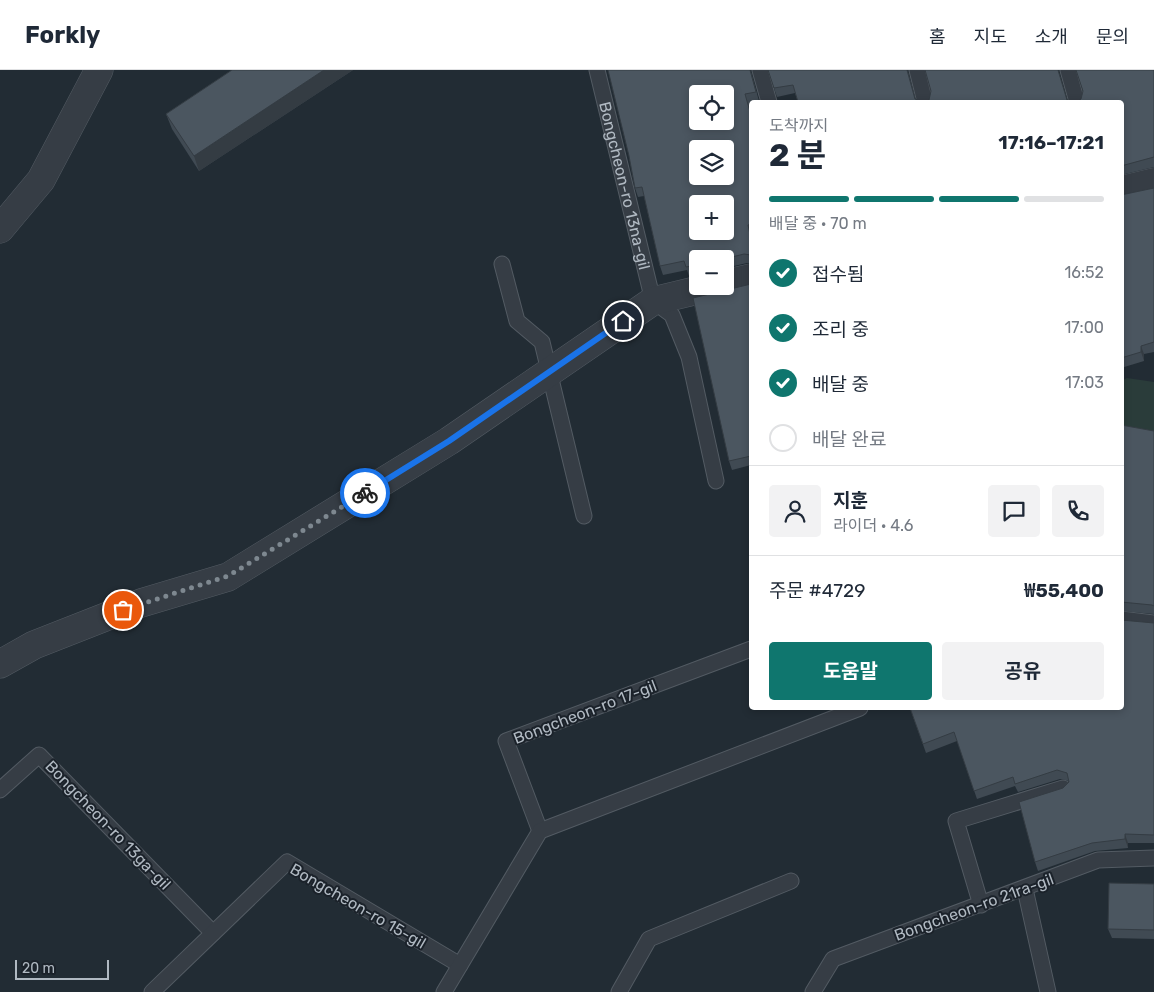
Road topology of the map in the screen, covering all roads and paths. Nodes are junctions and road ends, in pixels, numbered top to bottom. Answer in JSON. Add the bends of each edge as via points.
{"nodes":[{"id":1,"x":99,"y":70,"type":"edge"},
{"id":2,"x":597,"y":70,"type":"edge"},
{"id":3,"x":760,"y":70,"type":"edge"},
{"id":4,"x":917,"y":70,"type":"edge"},
{"id":5,"x":1068,"y":70,"type":"edge"},
{"id":6,"x":768,"y":100,"type":"edge"},
{"id":7,"x":924,"y":100,"type":"edge"},
{"id":8,"x":1076,"y":100,"type":"edge"},
{"id":9,"x":1154,"y":182,"type":"edge"},
{"id":10,"x":1124,"y":189,"type":"edge"},
{"id":11,"x":0,"y":229,"type":"edge"},
{"id":12,"x":502,"y":264,"type":"dead end"},
{"id":13,"x":749,"y":278,"type":"edge"},
{"id":14,"x":734,"y":282,"type":"edge"},
{"id":15,"x":689,"y":292,"type":"edge"},
{"id":16,"x":652,"y":301,"type":"junction"},
{"id":17,"x":549,"y":372,"type":"junction"},
{"id":18,"x":716,"y":481,"type":"dead end"},
{"id":19,"x":584,"y":516,"type":"dead end"},
{"id":20,"x":1124,"y":619,"type":"edge"},
{"id":21,"x":1154,"y":624,"type":"edge"},
{"id":22,"x":749,"y":650,"type":"edge"},
{"id":23,"x":0,"y":664,"type":"edge"},
{"id":24,"x":855,"y":710,"type":"edge"},
{"id":25,"x":1062,"y":788,"type":"edge"},
{"id":26,"x":0,"y":790,"type":"edge"},
{"id":27,"x":540,"y":831,"type":"junction"},
{"id":28,"x":1154,"y":858,"type":"edge"},
{"id":29,"x":791,"y":881,"type":"dead end"},
{"id":30,"x":1025,"y":889,"type":"junction"},
{"id":31,"x":981,"y":905,"type":"junction"},
{"id":32,"x":213,"y":933,"type":"junction"},
{"id":33,"x":460,"y":965,"type":"junction"},
{"id":34,"x":152,"y":992,"type":"edge"},
{"id":35,"x":444,"y":992,"type":"edge"},
{"id":36,"x":620,"y":992,"type":"edge"},
{"id":37,"x":813,"y":992,"type":"edge"},
{"id":38,"x":1048,"y":992,"type":"edge"}],
"edges":[{"from":1,"to":11,"type":"street","via":[[41,180]]},
{"from":2,"to":16,"type":"lane","name":"Bongcheon-ro 13na-gil"},
{"from":3,"to":6,"type":"lane"},
{"from":4,"to":7,"type":"lane"},
{"from":5,"to":8,"type":"lane"},
{"from":9,"to":10,"type":"street"},
{"from":12,"to":17,"type":"lane","via":[[517,320],[542,342]]},
{"from":13,"to":14,"type":"street"},
{"from":15,"to":16,"type":"street"},
{"from":16,"to":17,"type":"street"},
{"from":16,"to":18,"type":"lane","via":[[672,315],[689,356]]},
{"from":17,"to":19,"type":"lane"},
{"from":17,"to":23,"type":"street","via":[[449,441],[228,576],[141,603],[34,645]]},
{"from":20,"to":21,"type":"lane"},
{"from":22,"to":27,"type":"lane","name":"Bongcheon-ro 17-gil","via":[[506,741]]},
{"from":24,"to":27,"type":"lane"},
{"from":25,"to":31,"type":"lane","via":[[956,821]]},
{"from":26,"to":32,"type":"lane","name":"Bongcheon-ro 13ga-gil","via":[[39,755]]},
{"from":27,"to":33,"type":"lane"},
{"from":28,"to":30,"type":"lane","name":"Bongcheon-ro 21ra-gil","via":[[1098,860]]},
{"from":29,"to":36,"type":"lane","via":[[649,939]]},
{"from":30,"to":31,"type":"lane","name":"Bongcheon-ro 21ra-gil"},
{"from":30,"to":38,"type":"lane"},
{"from":31,"to":37,"type":"lane","name":"Bongcheon-ro 21ra-gil","via":[[833,959]]},
{"from":32,"to":33,"type":"lane","name":"Bongcheon-ro 15-gil","via":[[287,862]]},
{"from":32,"to":34,"type":"lane","name":"Bongcheon-ro 15-gil"},
{"from":33,"to":35,"type":"lane"}]}
